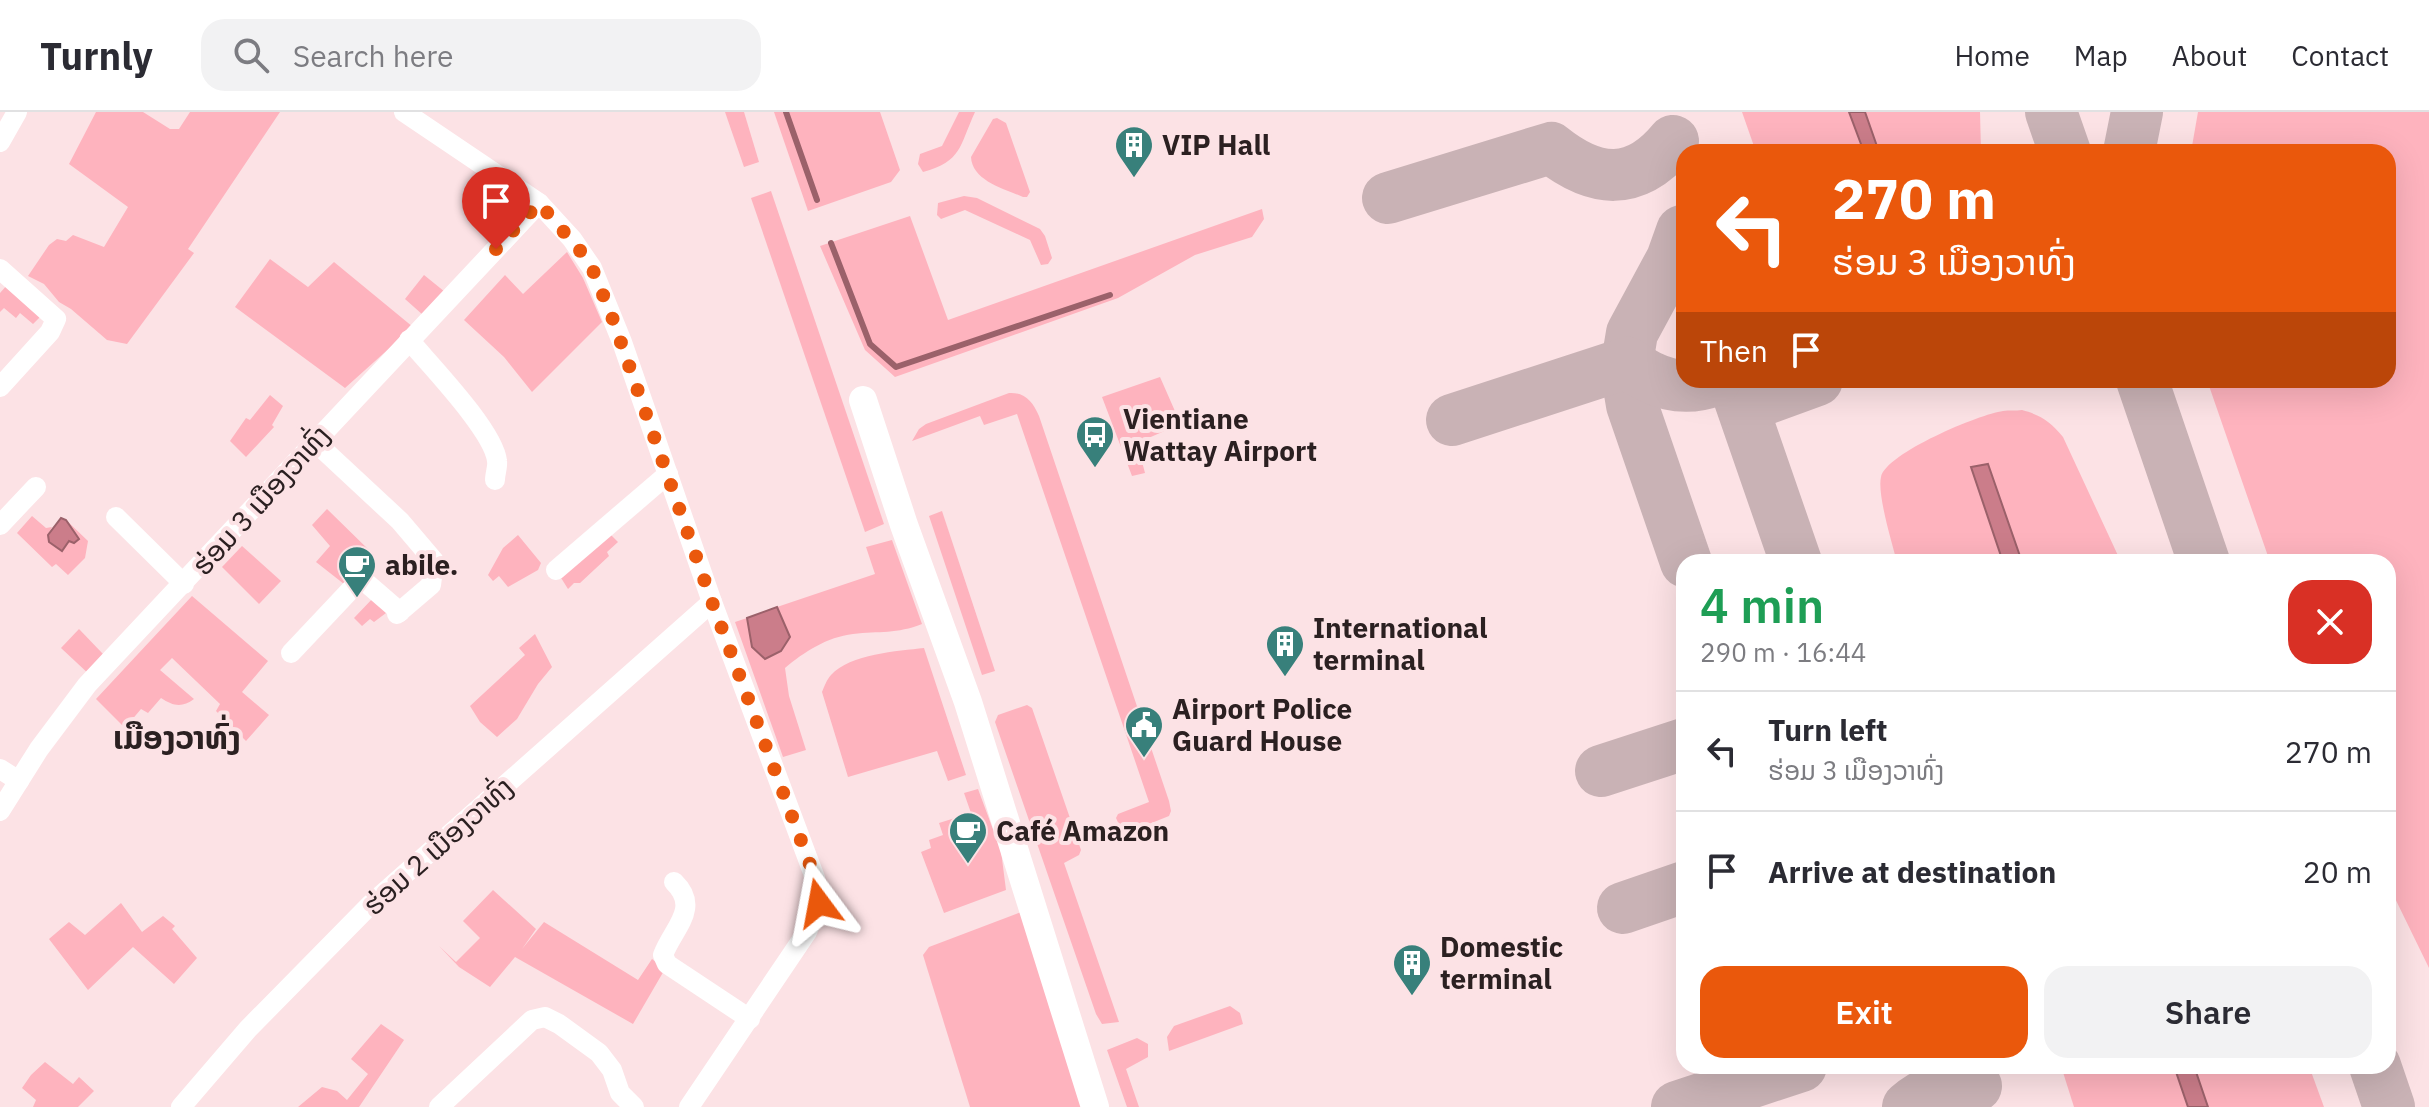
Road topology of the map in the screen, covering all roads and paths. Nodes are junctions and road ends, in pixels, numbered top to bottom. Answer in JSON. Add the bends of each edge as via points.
{"nodes":[{"id":1,"x":17,"y":112,"type":"edge"},
{"id":2,"x":404,"y":112,"type":"edge"},
{"id":3,"x":0,"y":142,"type":"edge"},
{"id":4,"x":539,"y":203,"type":"junction"},
{"id":5,"x":0,"y":269,"type":"edge"},
{"id":6,"x":409,"y":340,"type":"junction"},
{"id":7,"x":0,"y":387,"type":"edge"},
{"id":8,"x":863,"y":400,"type":"dead end"},
{"id":9,"x":314,"y":441,"type":"junction"},
{"id":10,"x":878,"y":446,"type":"junction"},
{"id":11,"x":668,"y":474,"type":"junction"},
{"id":12,"x":495,"y":480,"type":"dead end"},
{"id":13,"x":36,"y":487,"type":"dead end"},
{"id":14,"x":116,"y":517,"type":"dead end"},
{"id":15,"x":0,"y":525,"type":"edge"},
{"id":16,"x":556,"y":570,"type":"dead end"},
{"id":17,"x":184,"y":584,"type":"junction"},
{"id":18,"x":712,"y":602,"type":"junction"},
{"id":19,"x":291,"y":653,"type":"dead end"},
{"id":20,"x":0,"y":769,"type":"edge"},
{"id":21,"x":19,"y":781,"type":"junction"},
{"id":22,"x":0,"y":811,"type":"edge"},
{"id":23,"x":674,"y":882,"type":"dead end"},
{"id":24,"x":750,"y":1019,"type":"junction"},
{"id":25,"x":181,"y":1107,"type":"edge"},
{"id":26,"x":439,"y":1107,"type":"edge"},
{"id":27,"x":634,"y":1107,"type":"edge"},
{"id":28,"x":689,"y":1107,"type":"edge"},
{"id":29,"x":1095,"y":1107,"type":"edge"},
{"id":30,"x":1115,"y":1107,"type":"edge"}],
"edges":[{"from":1,"to":3,"type":"street"},
{"from":2,"to":4,"type":"street"},
{"from":4,"to":6,"type":"street","name":"ຮ່ອມ 3 ເມືອງວາທົ່ງ"},
{"from":4,"to":11,"type":"street","via":[[592,268]]},
{"from":5,"to":7,"type":"street","via":[[56,319]]},
{"from":6,"to":9,"type":"street","name":"ຮ່ອມ 3 ເມືອງວາທົ່ງ"},
{"from":6,"to":12,"type":"street","via":[[489,441],[497,461]]},
{"from":8,"to":10,"type":"street"},
{"from":9,"to":17,"type":"street","name":"ຮ່ອມ 3 ເມືອງວາທົ່ງ"},
{"from":9,"to":19,"type":"street","via":[[400,521],[434,561],[431,585],[399,613],[363,580]]},
{"from":10,"to":29,"type":"street","via":[[968,702]]},
{"from":10,"to":30,"type":"street","via":[[902,475]]},
{"from":11,"to":16,"type":"street"},
{"from":11,"to":18,"type":"street"},
{"from":13,"to":15,"type":"street"},
{"from":14,"to":17,"type":"street"},
{"from":17,"to":21,"type":"street","name":"ຮ່ອມ 3 ເມືອງວາທົ່ງ","via":[[87,685]]},
{"from":18,"to":24,"type":"street","via":[[815,878],[819,903],[807,932]]},
{"from":18,"to":25,"type":"street","name":"ຮ່ອມ 2 ເມືອງວາທົ່ງ","via":[[370,905],[248,1029]]},
{"from":20,"to":21,"type":"street"},
{"from":21,"to":22,"type":"street","name":"ຮ່ອມ 3 ເມືອງວາທົ່ງ"},
{"from":23,"to":24,"type":"street","via":[[687,902],[663,955],[667,964]]},
{"from":24,"to":28,"type":"street"},
{"from":26,"to":27,"type":"street","via":[[532,1020],[545,1017],[599,1053],[620,1093]]}]}
